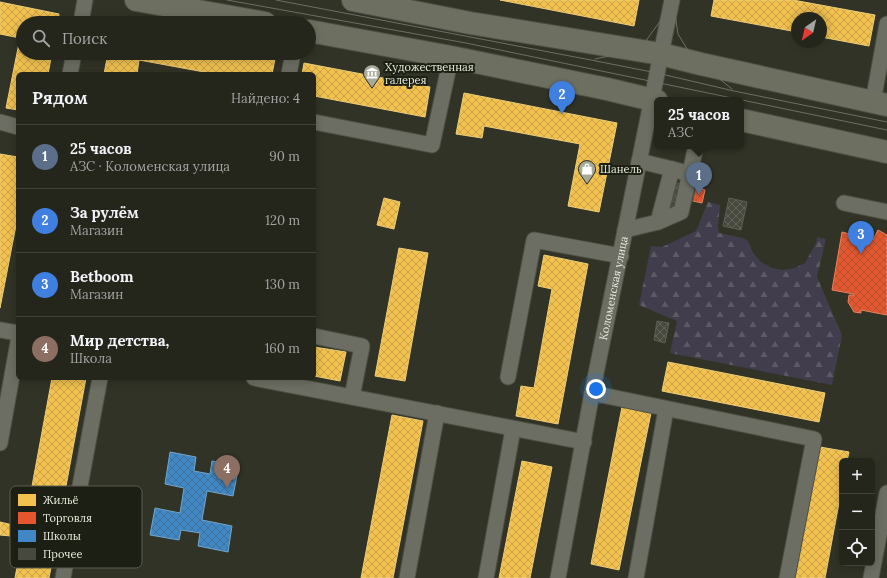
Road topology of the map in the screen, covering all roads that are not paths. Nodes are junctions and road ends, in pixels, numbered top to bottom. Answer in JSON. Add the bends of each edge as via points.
{"nodes":[{"id":1,"x":85,"y":0,"type":"edge"},
{"id":2,"x":136,"y":0,"type":"edge"},
{"id":3,"x":353,"y":0,"type":"edge"},
{"id":4,"x":672,"y":0,"type":"edge"},
{"id":5,"x":82,"y":16,"type":"edge"},
{"id":6,"x":226,"y":16,"type":"edge"},
{"id":7,"x":887,"y":24,"type":"edge"},
{"id":8,"x":316,"y":32,"type":"edge"},
{"id":9,"x":661,"y":54,"type":"junction"},
{"id":10,"x":451,"y":57,"type":"junction"},
{"id":11,"x":73,"y":60,"type":"edge"},
{"id":12,"x":292,"y":60,"type":"edge"},
{"id":13,"x":70,"y":72,"type":"edge"},
{"id":14,"x":289,"y":72,"type":"edge"},
{"id":15,"x":654,"y":97,"type":"edge"},
{"id":16,"x":654,"y":100,"type":"edge"},
{"id":17,"x":880,"y":104,"type":"edge"},
{"id":18,"x":744,"y":121,"type":"edge"},
{"id":19,"x":0,"y":122,"type":"edge"},
{"id":20,"x":316,"y":122,"type":"edge"},
{"id":21,"x":16,"y":126,"type":"edge"},
{"id":22,"x":695,"y":149,"type":"edge"},
{"id":23,"x":887,"y":152,"type":"edge"},
{"id":24,"x":639,"y":162,"type":"junction"},
{"id":25,"x":672,"y":169,"type":"junction"},
{"id":26,"x":690,"y":174,"type":"junction"},
{"id":27,"x":844,"y":203,"type":"dead end"},
{"id":28,"x":887,"y":212,"type":"edge"},
{"id":29,"x":658,"y":222,"type":"junction"},
{"id":30,"x":625,"y":230,"type":"junction"},
{"id":31,"x":621,"y":256,"type":"junction"},
{"id":32,"x":0,"y":330,"type":"edge"},
{"id":33,"x":16,"y":333,"type":"edge"},
{"id":34,"x":316,"y":336,"type":"edge"},
{"id":35,"x":16,"y":353,"type":"edge"},
{"id":36,"x":508,"y":377,"type":"dead end"},
{"id":37,"x":100,"y":380,"type":"edge"},
{"id":38,"x":264,"y":380,"type":"edge"},
{"id":39,"x":592,"y":393,"type":"junction"},
{"id":40,"x":352,"y":397,"type":"junction"},
{"id":41,"x":666,"y":409,"type":"junction"},
{"id":42,"x":437,"y":413,"type":"junction"},
{"id":43,"x":513,"y":429,"type":"junction"},
{"id":44,"x":584,"y":442,"type":"junction"},
{"id":45,"x":0,"y":443,"type":"edge"},
{"id":46,"x":81,"y":486,"type":"edge"},
{"id":47,"x":887,"y":493,"type":"edge"},
{"id":48,"x":66,"y":568,"type":"edge"},
{"id":49,"x":64,"y":578,"type":"edge"},
{"id":50,"x":407,"y":578,"type":"edge"},
{"id":51,"x":486,"y":578,"type":"edge"},
{"id":52,"x":558,"y":578,"type":"edge"},
{"id":53,"x":636,"y":578,"type":"edge"},
{"id":54,"x":787,"y":578,"type":"edge"},
{"id":55,"x":871,"y":578,"type":"edge"}],
"edges":[{"from":1,"to":5,"type":"street"},
{"from":2,"to":6,"type":"highway"},
{"from":3,"to":9,"type":"highway"},
{"from":4,"to":9,"type":"street","name":"Коломенская улица"},
{"from":7,"to":17,"type":"street"},
{"from":8,"to":10,"type":"highway"},
{"from":9,"to":15,"type":"street","name":"Коломенская улица"},
{"from":9,"to":17,"type":"highway"},
{"from":10,"to":16,"type":"highway"},
{"from":10,"to":20,"type":"street","via":[[432,145]]},
{"from":11,"to":13,"type":"street"},
{"from":12,"to":14,"type":"street"},
{"from":16,"to":24,"type":"street","name":"Коломенская улица"},
{"from":18,"to":23,"type":"highway"},
{"from":19,"to":21,"type":"street"},
{"from":22,"to":26,"type":"street"},
{"from":24,"to":25,"type":"street"},
{"from":24,"to":30,"type":"street","name":"Коломенская улица"},
{"from":25,"to":26,"type":"street"},
{"from":25,"to":29,"type":"street"},
{"from":26,"to":29,"type":"street","via":[[680,212]]},
{"from":27,"to":28,"type":"street"},
{"from":29,"to":30,"type":"street"},
{"from":30,"to":31,"type":"street","name":"Коломенская улица"},
{"from":31,"to":36,"type":"street","via":[[534,240]]},
{"from":31,"to":39,"type":"street","name":"Коломенская улица"},
{"from":32,"to":33,"type":"street"},
{"from":34,"to":40,"type":"street","via":[[362,346]]},
{"from":35,"to":45,"type":"street"},
{"from":37,"to":46,"type":"street"},
{"from":38,"to":40,"type":"street"},
{"from":39,"to":41,"type":"street"},
{"from":39,"to":44,"type":"street","name":"Коломенская улица"},
{"from":40,"to":42,"type":"street"},
{"from":41,"to":53,"type":"street"},
{"from":41,"to":54,"type":"street","via":[[814,439]]},
{"from":42,"to":43,"type":"street"},
{"from":42,"to":50,"type":"street"},
{"from":43,"to":44,"type":"street"},
{"from":43,"to":51,"type":"street"},
{"from":44,"to":52,"type":"street","name":"Коломенская улица"},
{"from":47,"to":55,"type":"street"},
{"from":48,"to":49,"type":"street"}]}
